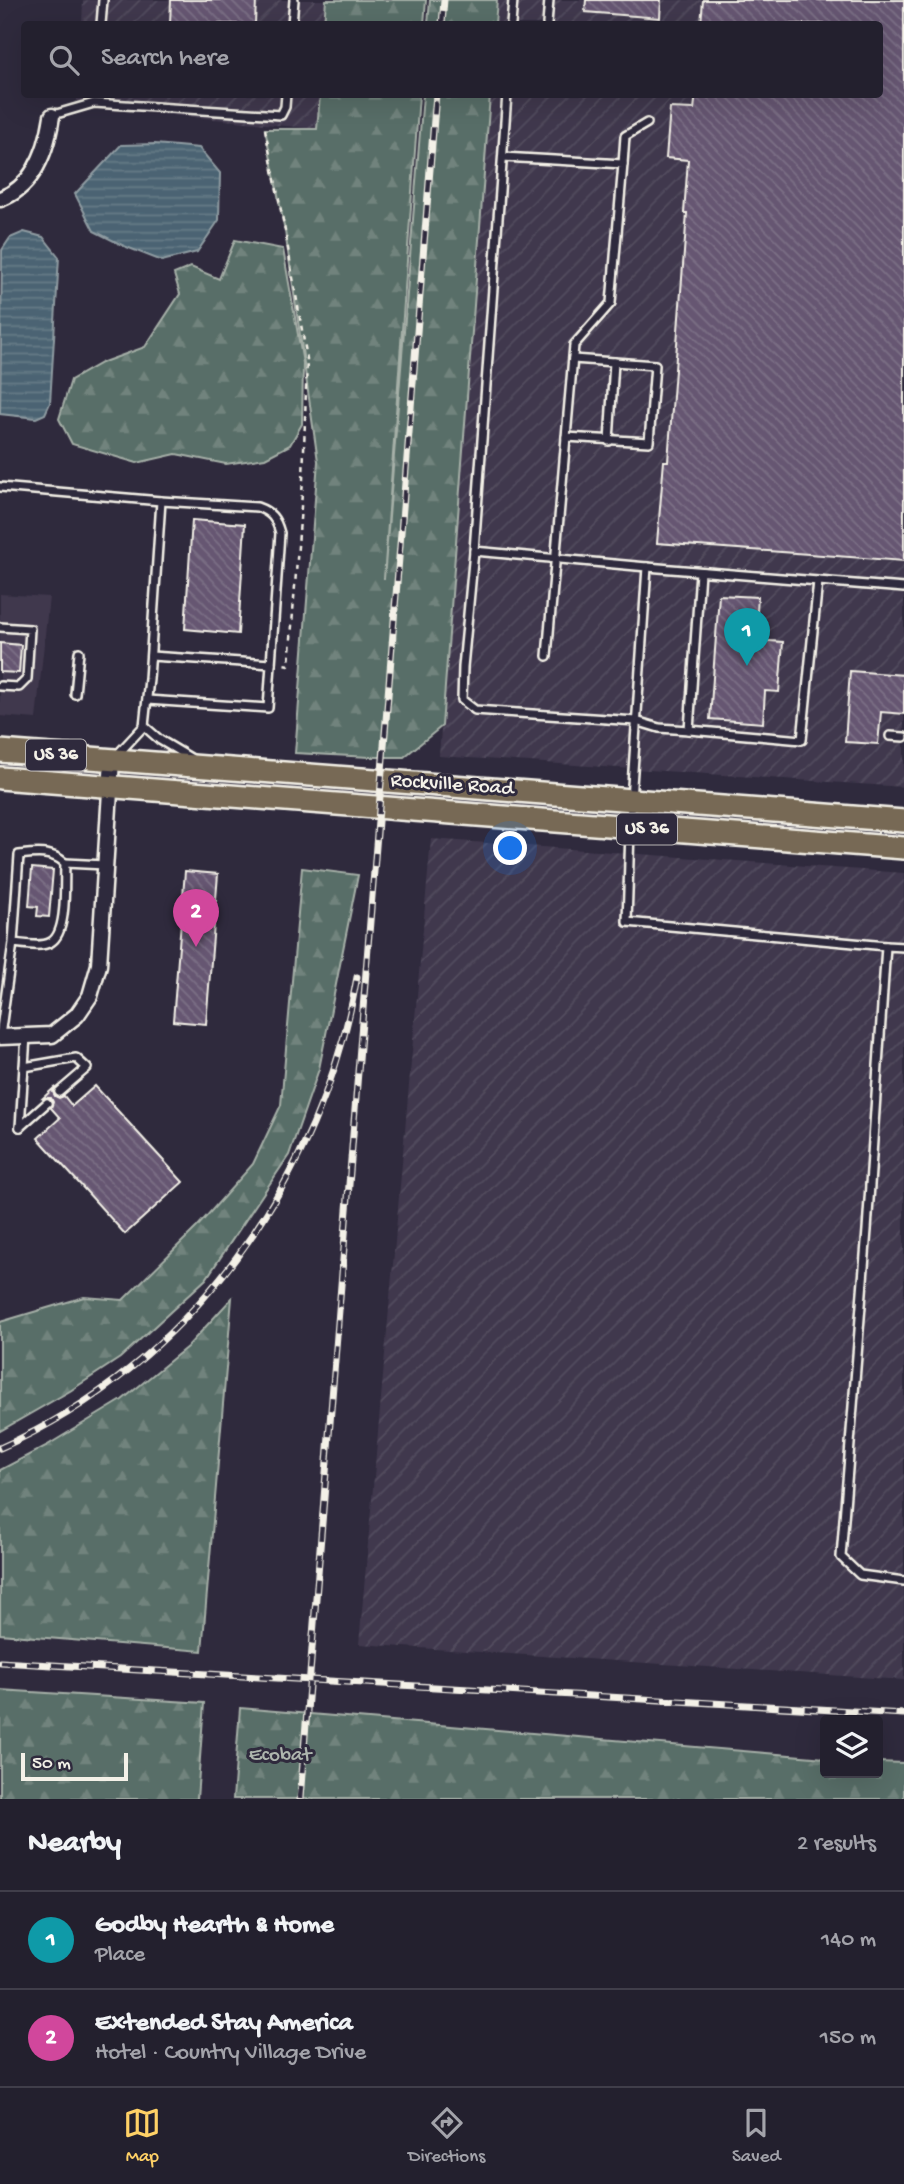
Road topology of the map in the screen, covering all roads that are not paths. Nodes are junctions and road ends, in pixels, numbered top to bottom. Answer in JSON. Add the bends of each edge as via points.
{"nodes":[{"id":1,"x":103,"y":0,"type":"edge"},
{"id":2,"x":294,"y":0,"type":"edge"},
{"id":3,"x":513,"y":0,"type":"edge"},
{"id":4,"x":548,"y":0,"type":"edge"},
{"id":5,"x":101,"y":21,"type":"edge"},
{"id":6,"x":292,"y":21,"type":"edge"},
{"id":7,"x":511,"y":21,"type":"edge"},
{"id":8,"x":547,"y":21,"type":"edge"},
{"id":9,"x":286,"y":98,"type":"edge"},
{"id":10,"x":507,"y":98,"type":"edge"},
{"id":11,"x":94,"y":99,"type":"edge"},
{"id":12,"x":52,"y":116,"type":"joint"},
{"id":13,"x":647,"y":123,"type":"dead end"},
{"id":14,"x":503,"y":156,"type":"junction"},
{"id":15,"x":623,"y":164,"type":"junction"},
{"id":16,"x":0,"y":199,"type":"edge"},
{"id":17,"x":573,"y":359,"type":"junction"},
{"id":18,"x":614,"y":362,"type":"junction"},
{"id":19,"x":566,"y":437,"type":"junction"},
{"id":20,"x":610,"y":441,"type":"junction"},
{"id":21,"x":0,"y":487,"type":"edge"},
{"id":22,"x":161,"y":501,"type":"junction"},
{"id":23,"x":474,"y":551,"type":"junction"},
{"id":24,"x":556,"y":558,"type":"junction"},
{"id":25,"x":647,"y":567,"type":"junction"},
{"id":26,"x":700,"y":572,"type":"junction"},
{"id":27,"x":817,"y":581,"type":"junction"},
{"id":28,"x":904,"y":588,"type":"edge"},
{"id":29,"x":0,"y":627,"type":"edge"},
{"id":30,"x":79,"y":652,"type":"dead end"},
{"id":31,"x":151,"y":656,"type":"junction"},
{"id":32,"x":547,"y":656,"type":"dead end"},
{"id":33,"x":271,"y":664,"type":"junction"},
{"id":34,"x":0,"y":686,"type":"edge"},
{"id":35,"x":75,"y":694,"type":"dead end"},
{"id":36,"x":147,"y":700,"type":"junction"},
{"id":37,"x":636,"y":721,"type":"junction"},
{"id":38,"x":144,"y":726,"type":"junction"},
{"id":39,"x":689,"y":730,"type":"junction"},
{"id":40,"x":890,"y":736,"type":"dead end"},
{"id":41,"x":904,"y":737,"type":"edge"},
{"id":42,"x":0,"y":751,"type":"edge"},
{"id":43,"x":112,"y":760,"type":"junction"},
{"id":44,"x":207,"y":767,"type":"junction"},
{"id":45,"x":0,"y":778,"type":"edge"},
{"id":46,"x":110,"y":787,"type":"junction"},
{"id":47,"x":631,"y":800,"type":"junction"},
{"id":48,"x":904,"y":821,"type":"edge"},
{"id":49,"x":631,"y":827,"type":"junction"},
{"id":50,"x":904,"y":848,"type":"edge"},
{"id":51,"x":65,"y":863,"type":"junction"},
{"id":52,"x":104,"y":865,"type":"junction"},
{"id":53,"x":13,"y":943,"type":"junction"},
{"id":54,"x":886,"y":946,"type":"junction"},
{"id":55,"x":904,"y":947,"type":"edge"},
{"id":56,"x":26,"y":1036,"type":"junction"},
{"id":57,"x":0,"y":1037,"type":"edge"},
{"id":58,"x":24,"y":1067,"type":"junction"},
{"id":59,"x":60,"y":1092,"type":"dead end"},
{"id":60,"x":47,"y":1103,"type":"dead end"},
{"id":61,"x":904,"y":1581,"type":"edge"}],
"edges":[{"from":1,"to":5,"type":"lane"},
{"from":2,"to":6,"type":"lane"},
{"from":3,"to":7,"type":"lane"},
{"from":4,"to":8,"type":"lane"},
{"from":9,"to":11,"type":"lane","via":[[281,115]]},
{"from":10,"to":14,"type":"lane"},
{"from":11,"to":12,"type":"lane"},
{"from":12,"to":16,"type":"street","via":[[44,150],[29,178],[19,190]]},
{"from":13,"to":15,"type":"lane","via":[[625,136]]},
{"from":14,"to":15,"type":"lane"},
{"from":14,"to":23,"type":"lane"},
{"from":15,"to":17,"type":"lane","via":[[611,303],[574,345]]},
{"from":17,"to":18,"type":"lane"},
{"from":17,"to":19,"type":"lane"},
{"from":18,"to":20,"type":"lane"},
{"from":18,"to":20,"type":"lane","via":[[655,365],[649,442]]},
{"from":19,"to":20,"type":"lane"},
{"from":19,"to":24,"type":"lane"},
{"from":21,"to":22,"type":"lane"},
{"from":22,"to":31,"type":"lane"},
{"from":22,"to":33,"type":"lane","via":[[257,507],[273,516],[280,533]]},
{"from":23,"to":24,"type":"lane"},
{"from":23,"to":37,"type":"lane","via":[[462,700],[475,710]]},
{"from":24,"to":25,"type":"lane"},
{"from":24,"to":32,"type":"lane"},
{"from":25,"to":26,"type":"lane"},
{"from":25,"to":37,"type":"lane"},
{"from":26,"to":27,"type":"lane"},
{"from":26,"to":39,"type":"lane"},
{"from":27,"to":28,"type":"lane"},
{"from":27,"to":39,"type":"lane","via":[[802,740]]},
{"from":29,"to":34,"type":"lane","via":[[30,629],[27,678],[19,687]]},
{"from":30,"to":35,"type":"lane"},
{"from":31,"to":33,"type":"lane"},
{"from":31,"to":36,"type":"lane"},
{"from":33,"to":36,"type":"lane","via":[[268,708]]},
{"from":36,"to":38,"type":"lane"},
{"from":37,"to":39,"type":"lane"},
{"from":37,"to":47,"type":"lane"},
{"from":38,"to":43,"type":"lane"},
{"from":38,"to":44,"type":"lane"},
{"from":40,"to":41,"type":"lane"},
{"from":42,"to":43,"type":"main road","name":"Rockville Road","number":"US 36"},
{"from":43,"to":44,"type":"main road","name":"Rockville Road","number":"US 36"},
{"from":43,"to":46,"type":"street"},
{"from":44,"to":47,"type":"main road","name":"Rockville Road","number":"US 36"},
{"from":45,"to":46,"type":"main road","name":"Rockville Road","number":"US 36"},
{"from":46,"to":49,"type":"main road","name":"Rockville Road","number":"US 36"},
{"from":46,"to":52,"type":"street"},
{"from":47,"to":48,"type":"main road","name":"Rockville Road","number":"US 36"},
{"from":47,"to":49,"type":"lane"},
{"from":49,"to":50,"type":"main road","name":"Rockville Road","number":"US 36"},
{"from":49,"to":54,"type":"lane","via":[[627,922]]},
{"from":51,"to":52,"type":"lane"},
{"from":51,"to":53,"type":"lane","via":[[60,933],[50,943]]},
{"from":51,"to":53,"type":"lane","via":[[58,856],[36,852],[19,855]]},
{"from":52,"to":56,"type":"street","via":[[99,965],[90,996],[77,1015],[52,1035]]},
{"from":53,"to":57,"type":"lane"},
{"from":54,"to":55,"type":"lane"},
{"from":54,"to":61,"type":"lane","via":[[841,1558],[860,1575]]},
{"from":56,"to":57,"type":"street"},
{"from":56,"to":58,"type":"lane"},
{"from":58,"to":59,"type":"lane","via":[[76,1058],[87,1068]]},
{"from":58,"to":60,"type":"lane","via":[[20,1127]]}]}
